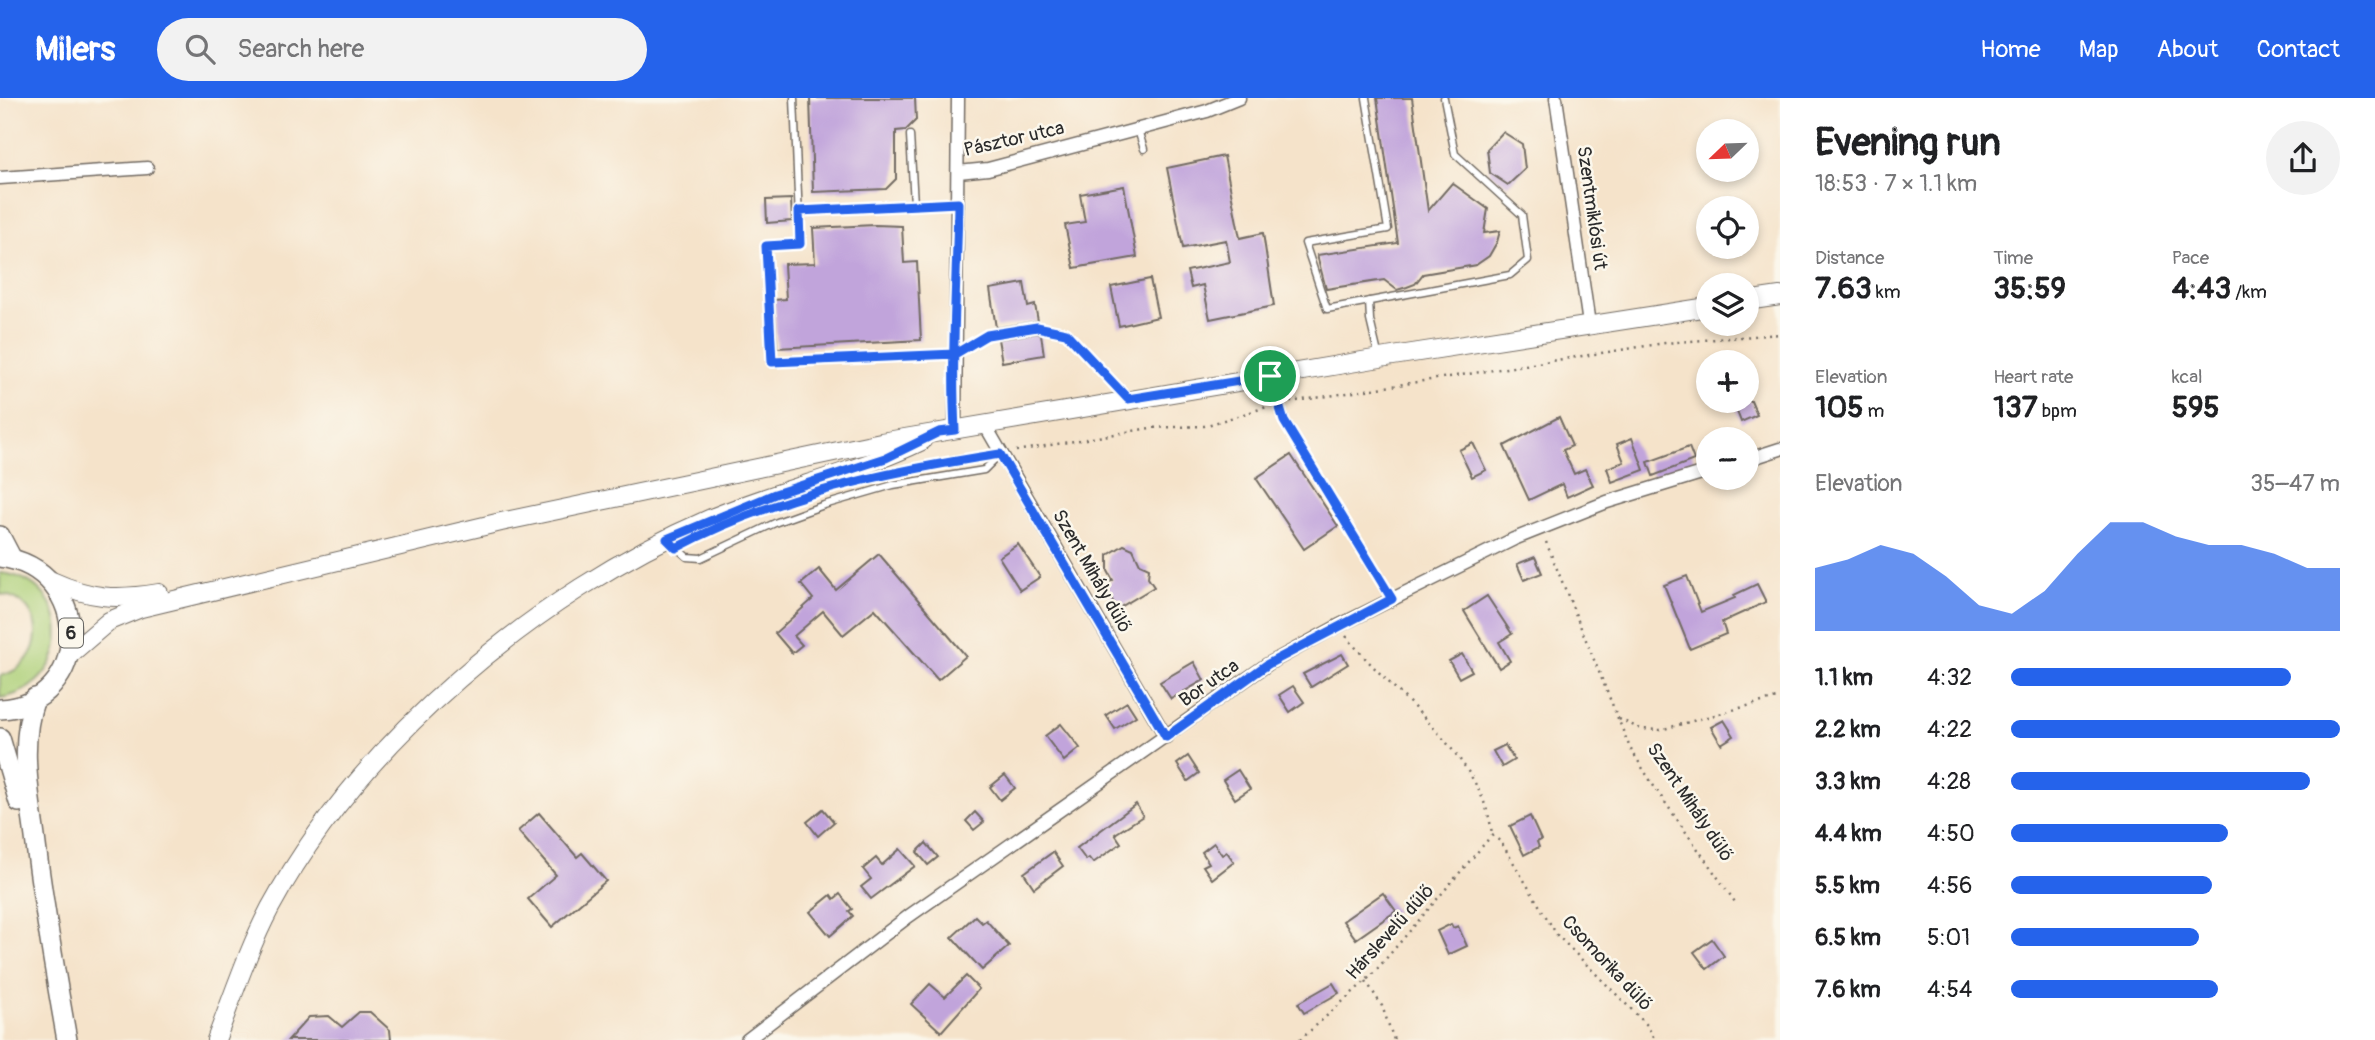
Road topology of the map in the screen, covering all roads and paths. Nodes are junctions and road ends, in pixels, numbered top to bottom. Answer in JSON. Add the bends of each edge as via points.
{"nodes":[{"id":1,"x":794,"y":98,"type":"edge"},
{"id":2,"x":958,"y":98,"type":"edge"},
{"id":3,"x":1239,"y":98,"type":"edge"},
{"id":4,"x":1366,"y":98,"type":"edge"},
{"id":5,"x":1444,"y":98,"type":"edge"},
{"id":6,"x":1556,"y":98,"type":"edge"},
{"id":7,"x":1138,"y":128,"type":"junction"},
{"id":8,"x":909,"y":135,"type":"dead end"},
{"id":9,"x":1144,"y":149,"type":"dead end"},
{"id":10,"x":146,"y":168,"type":"dead end"},
{"id":11,"x":958,"y":172,"type":"junction"},
{"id":12,"x":0,"y":178,"type":"edge"},
{"id":13,"x":958,"y":203,"type":"junction"},
{"id":14,"x":914,"y":204,"type":"junction"},
{"id":15,"x":799,"y":211,"type":"junction"},
{"id":16,"x":1780,"y":296,"type":"edge"},
{"id":17,"x":1759,"y":299,"type":"edge"},
{"id":18,"x":1369,"y":301,"type":"junction"},
{"id":19,"x":1696,"y":309,"type":"edge"},
{"id":20,"x":1589,"y":324,"type":"junction"},
{"id":21,"x":1780,"y":334,"type":"edge"},
{"id":22,"x":955,"y":354,"type":"junction"},
{"id":23,"x":1380,"y":358,"type":"junction"},
{"id":24,"x":1270,"y":376,"type":"junction"},
{"id":25,"x":1128,"y":399,"type":"junction"},
{"id":26,"x":1284,"y":402,"type":"dead end"},
{"id":27,"x":1275,"y":404,"type":"dead end"},
{"id":28,"x":985,"y":425,"type":"junction"},
{"id":29,"x":947,"y":431,"type":"junction"},
{"id":30,"x":1780,"y":449,"type":"edge"},
{"id":31,"x":1000,"y":454,"type":"junction"},
{"id":32,"x":1759,"y":456,"type":"edge"},
{"id":33,"x":896,"y":472,"type":"dead end"},
{"id":34,"x":1696,"y":475,"type":"edge"},
{"id":35,"x":1540,"y":528,"type":"junction"},
{"id":36,"x":0,"y":537,"type":"edge"},
{"id":37,"x":667,"y":539,"type":"junction"},
{"id":38,"x":6,"y":558,"type":"edge"},
{"id":39,"x":52,"y":581,"type":"junction"},
{"id":40,"x":215,"y":588,"type":"junction"},
{"id":41,"x":1392,"y":599,"type":"junction"},
{"id":42,"x":1338,"y":626,"type":"junction"},
{"id":43,"x":67,"y":657,"type":"junction"},
{"id":44,"x":1780,"y":697,"type":"edge"},
{"id":45,"x":35,"y":698,"type":"junction"},
{"id":46,"x":0,"y":709,"type":"edge"},
{"id":47,"x":1619,"y":719,"type":"junction"},
{"id":48,"x":1166,"y":737,"type":"junction"},
{"id":49,"x":0,"y":738,"type":"edge"},
{"id":50,"x":1492,"y":835,"type":"junction"},
{"id":51,"x":1735,"y":902,"type":"dead end"},
{"id":52,"x":43,"y":905,"type":"junction"},
{"id":53,"x":1366,"y":981,"type":"junction"},
{"id":54,"x":67,"y":1040,"type":"edge"},
{"id":55,"x":216,"y":1040,"type":"edge"},
{"id":56,"x":747,"y":1040,"type":"edge"},
{"id":57,"x":1300,"y":1040,"type":"edge"},
{"id":58,"x":1394,"y":1040,"type":"edge"},
{"id":59,"x":1655,"y":1040,"type":"edge"}],
"edges":[{"from":1,"to":15,"type":"lane"},
{"from":2,"to":11,"type":"street"},
{"from":3,"to":7,"type":"street","name":"Pásztor utca"},
{"from":4,"to":18,"type":"lane","via":[[1388,229],[1305,243],[1327,309]]},
{"from":5,"to":18,"type":"lane","via":[[1455,154],[1522,215],[1528,260],[1510,275]]},
{"from":6,"to":20,"type":"street","name":"Szentmiklósi út"},
{"from":7,"to":9,"type":"lane"},
{"from":7,"to":11,"type":"street","name":"Pásztor utca","via":[[988,169]]},
{"from":8,"to":14,"type":"lane"},
{"from":10,"to":12,"type":"street"},
{"from":11,"to":13,"type":"street"},
{"from":13,"to":14,"type":"lane"},
{"from":13,"to":22,"type":"street"},
{"from":14,"to":15,"type":"lane"},
{"from":15,"to":22,"type":"lane","via":[[800,244],[766,246],[772,362]]},
{"from":16,"to":17,"type":"street"},
{"from":18,"to":23,"type":"lane"},
{"from":19,"to":20,"type":"street"},
{"from":20,"to":23,"type":"street"},
{"from":21,"to":26,"type":"path","via":[[1665,343]]},
{"from":22,"to":25,"type":"lane","via":[[987,335],[1037,327],[1066,333]]},
{"from":22,"to":29,"type":"street"},
{"from":23,"to":24,"type":"street"},
{"from":24,"to":25,"type":"street"},
{"from":24,"to":41,"type":"lane","via":[[1284,421]]},
{"from":25,"to":28,"type":"street"},
{"from":27,"to":31,"type":"path","via":[[1204,426],[1150,428]]},
{"from":28,"to":29,"type":"street"},
{"from":28,"to":31,"type":"street","name":"Szent Mihály dűlő"},
{"from":29,"to":37,"type":"street"},
{"from":29,"to":40,"type":"street","via":[[795,458]]},
{"from":30,"to":32,"type":"street"},
{"from":31,"to":33,"type":"path"},
{"from":31,"to":37,"type":"lane","via":[[984,470],[893,485],[824,505],[701,558],[687,557]]},
{"from":31,"to":48,"type":"street","name":"Szent Mihály dűlő"},
{"from":34,"to":35,"type":"street","name":"Bor utca"},
{"from":35,"to":41,"type":"street","name":"Bor utca"},
{"from":35,"to":47,"type":"path","name":"Szent Mihály dűlő"},
{"from":36,"to":38,"type":"main road"},
{"from":37,"to":55,"type":"street","via":[[610,568],[517,631],[413,723],[360,780],[311,844],[270,909]]},
{"from":38,"to":39,"type":"main road","via":[[34,567]]},
{"from":39,"to":40,"type":"street","via":[[85,595],[112,599]]},
{"from":39,"to":43,"type":"main road","number":"6","via":[[69,617]]},
{"from":40,"to":43,"type":"street","via":[[109,621]]},
{"from":41,"to":42,"type":"street","name":"Bor utca"},
{"from":42,"to":48,"type":"street","name":"Bor utca","via":[[1268,664]]},
{"from":42,"to":50,"type":"path","via":[[1470,773],[1487,805]]},
{"from":43,"to":45,"type":"main road","number":"6","via":[[58,676]]},
{"from":44,"to":47,"type":"path","name":"Szent Mihály dűlő","via":[[1660,730],[1641,729]]},
{"from":45,"to":46,"type":"main road","number":"6"},
{"from":45,"to":52,"type":"main road","via":[[27,731],[27,771]]},
{"from":47,"to":51,"type":"path","name":"Szent Mihály dűlő","via":[[1630,748],[1655,788]]},
{"from":48,"to":56,"type":"street","name":"Bor utca","via":[[909,916]]},
{"from":49,"to":52,"type":"main road","via":[[15,782]]},
{"from":50,"to":53,"type":"path","name":"Hárslevelű dűlő"},
{"from":50,"to":59,"type":"path","name":"Csomorika dűlő","via":[[1501,842],[1557,935],[1647,1025]]},
{"from":52,"to":54,"type":"main road"},
{"from":53,"to":57,"type":"path","name":"Hárslevelű dűlő"},
{"from":53,"to":58,"type":"path","via":[[1382,1006]]}]}
